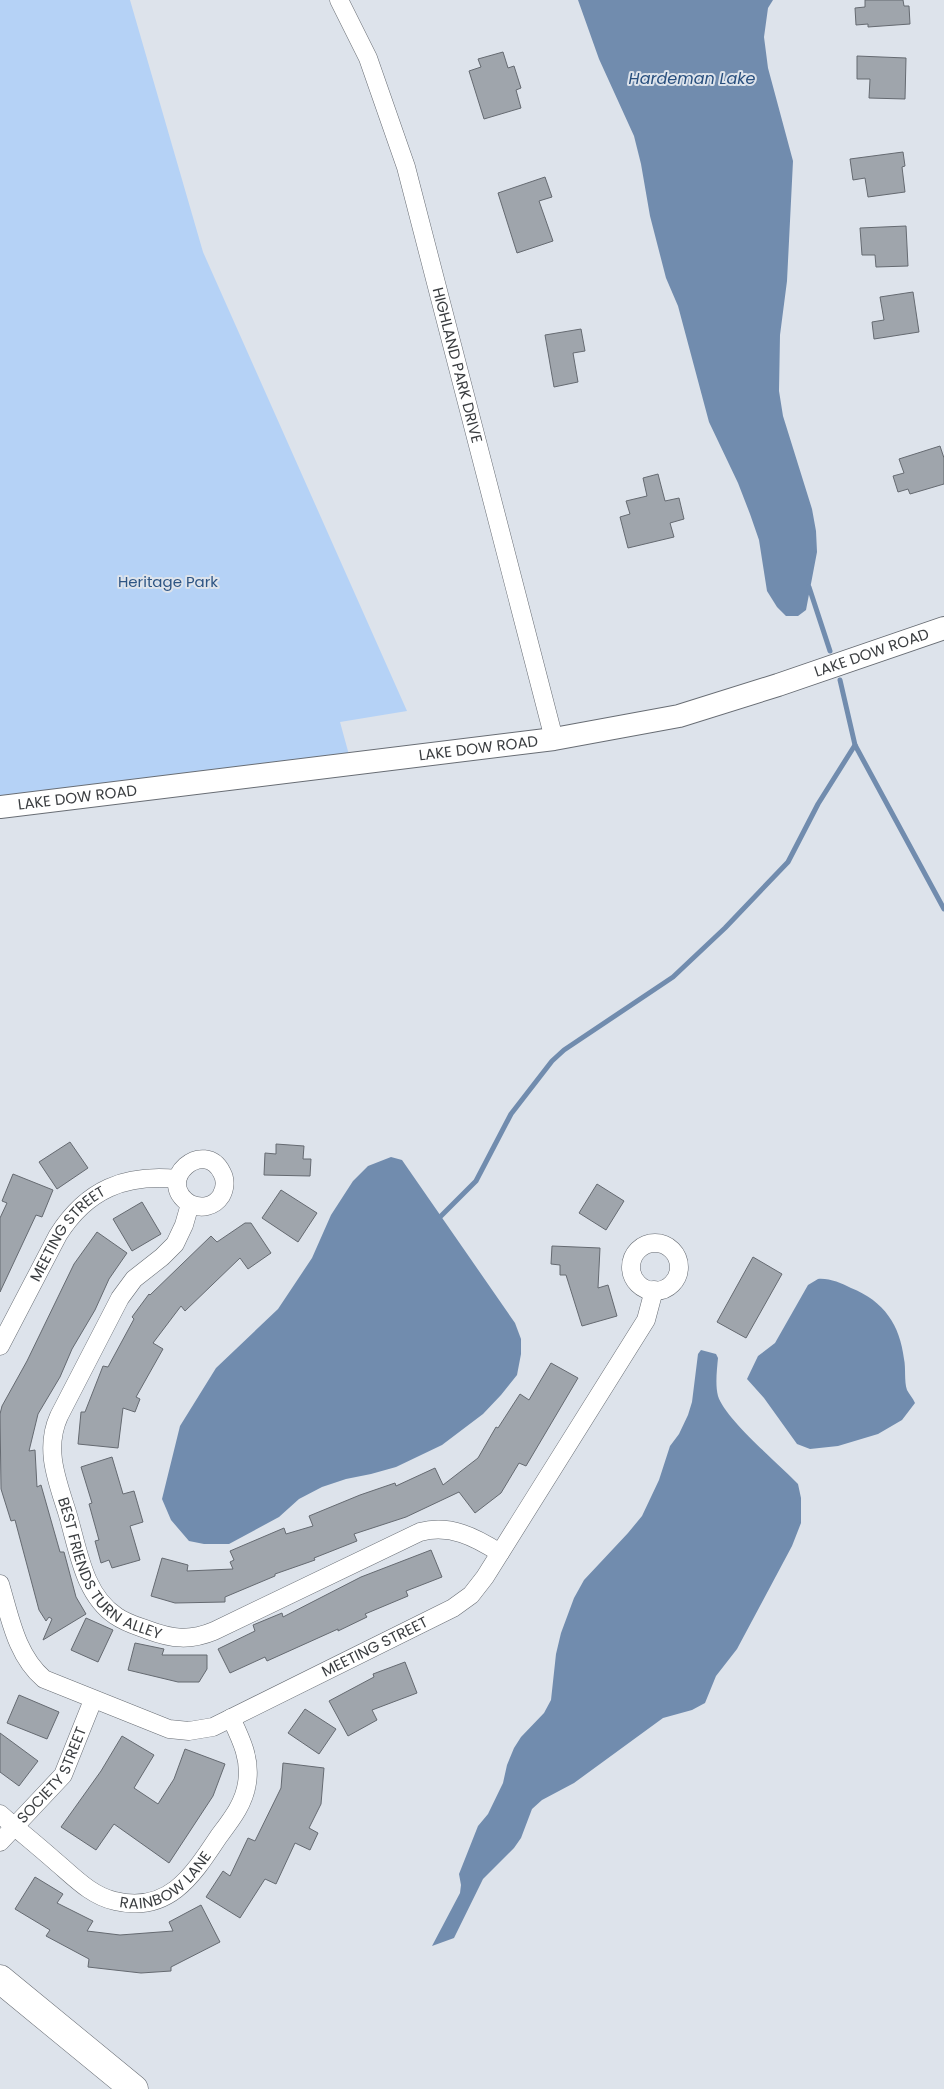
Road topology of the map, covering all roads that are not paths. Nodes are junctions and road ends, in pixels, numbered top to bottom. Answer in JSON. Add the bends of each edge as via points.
{"nodes":[{"id":1,"x":339,"y":0,"type":"edge"},
{"id":2,"x":944,"y":628,"type":"edge"},
{"id":3,"x":554,"y":739,"type":"junction"},
{"id":4,"x":0,"y":807,"type":"edge"},
{"id":5,"x":177,"y":1179,"type":"junction"},
{"id":6,"x":190,"y":1204,"type":"junction"},
{"id":7,"x":654,"y":1290,"type":"dead end"},
{"id":8,"x":0,"y":1346,"type":"edge"},
{"id":9,"x":500,"y":1553,"type":"junction"},
{"id":10,"x":0,"y":1584,"type":"edge"},
{"id":11,"x":3,"y":1606,"type":"edge"},
{"id":12,"x":93,"y":1700,"type":"junction"},
{"id":13,"x":231,"y":1718,"type":"junction"},
{"id":14,"x":0,"y":1814,"type":"edge"},
{"id":15,"x":13,"y":1826,"type":"junction"},
{"id":16,"x":0,"y":1842,"type":"edge"},
{"id":17,"x":0,"y":1979,"type":"edge"},
{"id":18,"x":134,"y":2089,"type":"edge"}],
"edges":[{"from":1,"to":3,"type":"street","name":"HIGHLAND PARK DRIVE","via":[[368,58],[406,167]]},
{"from":2,"to":3,"type":"street","name":"LAKE DOW ROAD","via":[[679,716]]},
{"from":3,"to":4,"type":"street","name":"LAKE DOW ROAD"},
{"from":5,"to":6,"type":"street","via":[[180,1194]]},
{"from":5,"to":6,"type":"street","via":[[184,1166],[197,1160],[208,1160],[222,1172],[224,1187],[217,1200],[204,1207]]},
{"from":5,"to":8,"type":"street","name":"MEETING STREET","via":[[149,1177],[125,1181],[98,1194],[76,1212],[58,1234]]},
{"from":6,"to":9,"type":"street","name":"BEST FRIENDS TURN ALLEY","via":[[175,1244],[134,1279],[120,1298],[52,1435],[53,1467],[87,1580],[99,1601],[129,1623],[165,1637],[194,1638],[420,1532],[460,1532],[477,1538]]},
{"from":7,"to":9,"type":"street","name":"MEETING STREET","via":[[646,1320]]},
{"from":9,"to":13,"type":"street","name":"MEETING STREET","via":[[475,1591],[453,1608]]},
{"from":10,"to":11,"type":"street","name":"MEETING STREET"},
{"from":11,"to":12,"type":"street","name":"MEETING STREET","via":[[19,1645],[36,1672],[52,1683]]},
{"from":12,"to":13,"type":"street","name":"MEETING STREET","via":[[157,1725],[183,1731],[203,1730]]},
{"from":12,"to":15,"type":"street","name":"SOCIETY STREET","via":[[64,1774]]},
{"from":13,"to":15,"type":"street","name":"RAINBOW LANE","via":[[248,1761],[244,1795],[193,1875],[175,1891],[136,1903],[106,1899],[83,1885]]},
{"from":14,"to":15,"type":"street","name":"RAINBOW LANE"},
{"from":15,"to":16,"type":"street","name":"SOCIETY STREET"},
{"from":17,"to":18,"type":"main road"}]}
